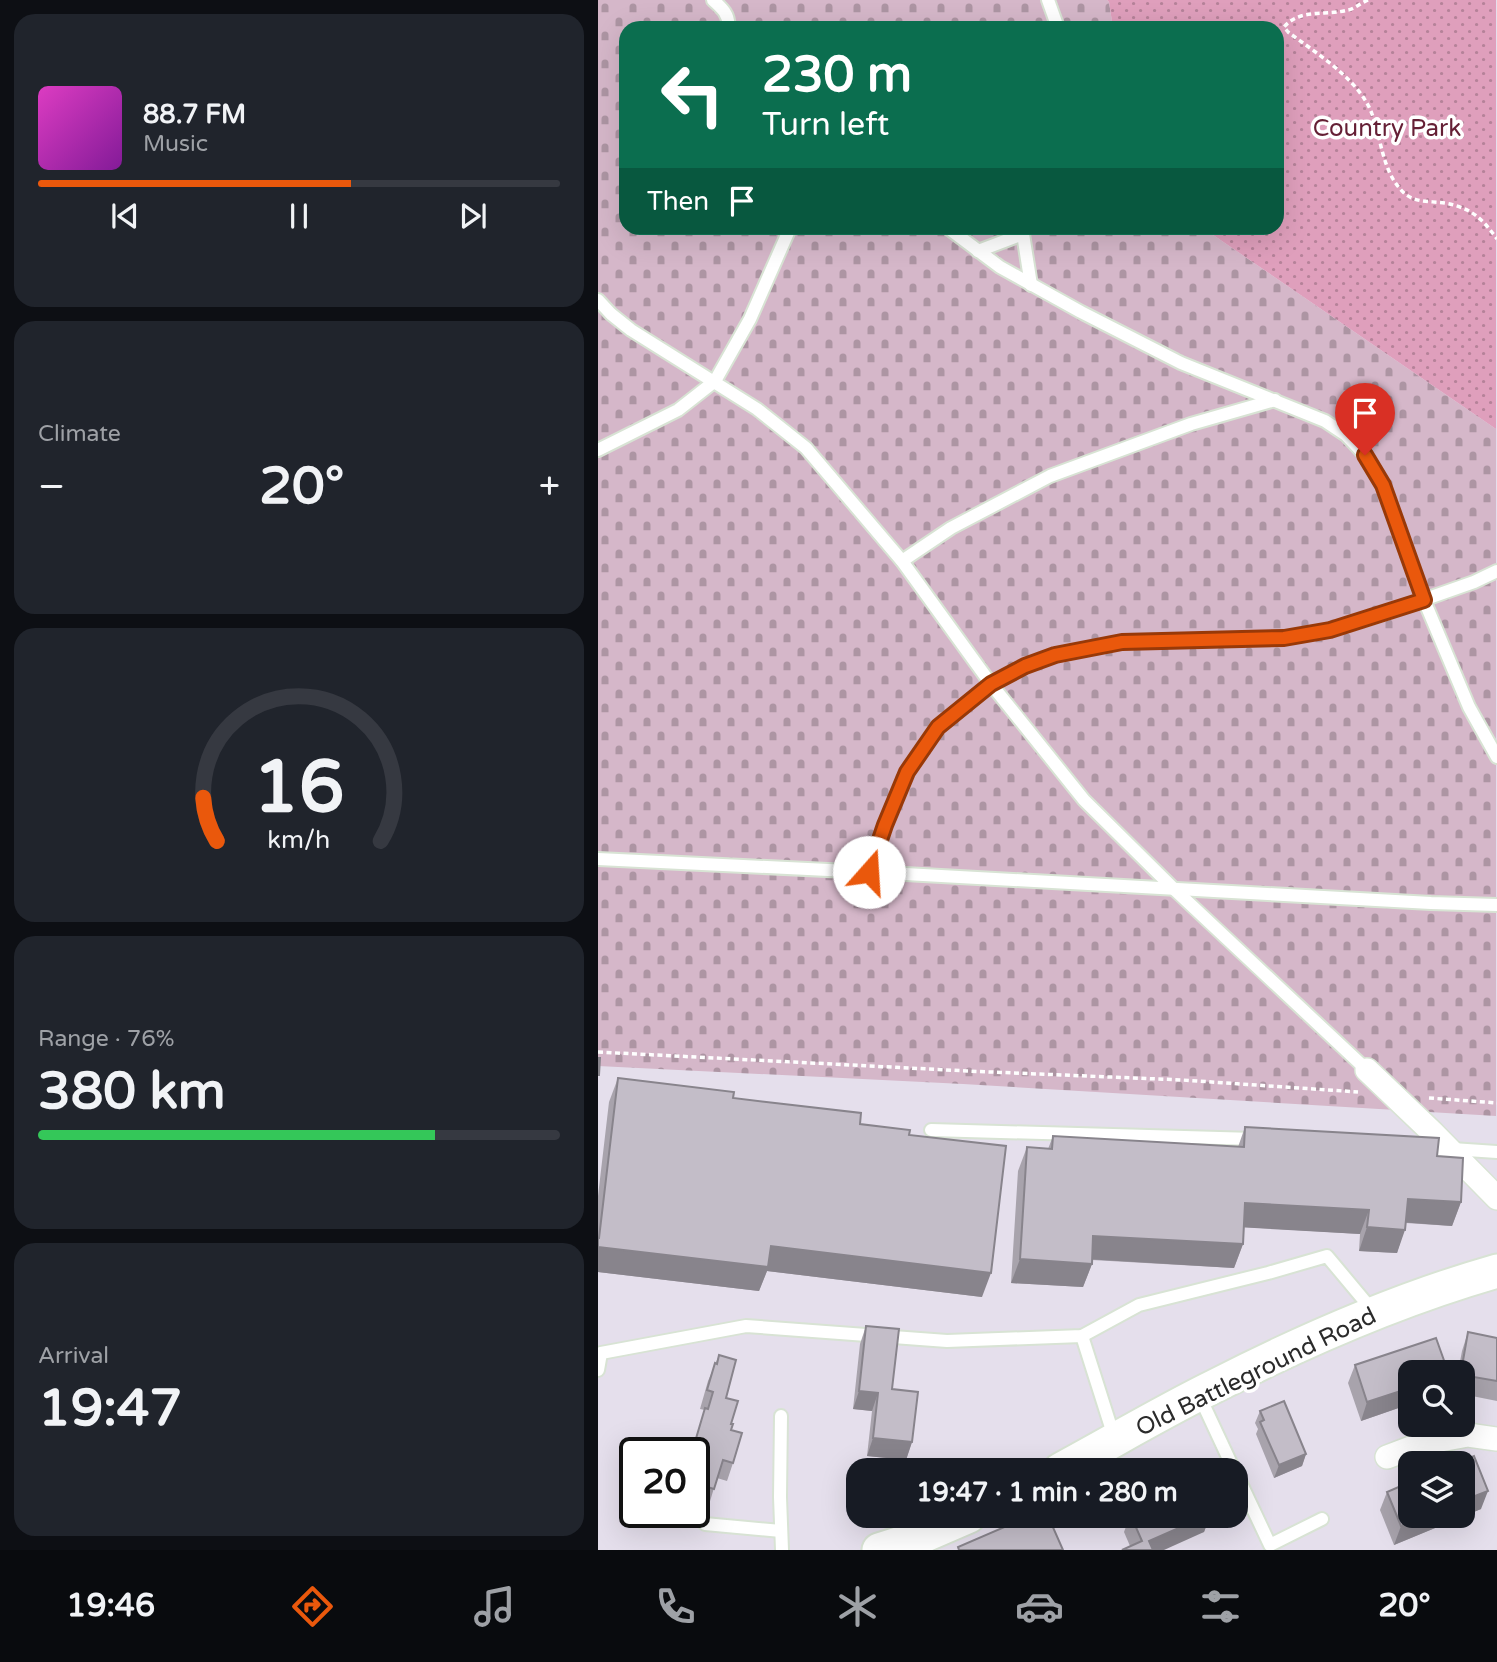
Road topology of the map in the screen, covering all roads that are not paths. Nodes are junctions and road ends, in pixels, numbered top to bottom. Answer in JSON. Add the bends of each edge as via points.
{"nodes":[{"id":1,"x":713,"y":0,"type":"edge"},
{"id":2,"x":1048,"y":0,"type":"edge"},
{"id":3,"x":729,"y":21,"type":"edge"},
{"id":4,"x":1056,"y":21,"type":"edge"},
{"id":5,"x":787,"y":235,"type":"edge"},
{"id":6,"x":957,"y":235,"type":"edge"},
{"id":7,"x":1015,"y":235,"type":"edge"},
{"id":8,"x":1025,"y":235,"type":"edge"},
{"id":9,"x":978,"y":251,"type":"junction"},
{"id":10,"x":1031,"y":285,"type":"junction"},
{"id":11,"x":598,"y":300,"type":"edge"},
{"id":12,"x":715,"y":381,"type":"junction"},
{"id":13,"x":1275,"y":400,"type":"junction"},
{"id":14,"x":598,"y":450,"type":"edge"},
{"id":15,"x":902,"y":561,"type":"junction"},
{"id":16,"x":1496,"y":571,"type":"edge"},
{"id":17,"x":1424,"y":600,"type":"junction"},
{"id":18,"x":991,"y":684,"type":"junction"},
{"id":19,"x":1496,"y":757,"type":"edge"},
{"id":20,"x":598,"y":859,"type":"edge"},
{"id":21,"x":869,"y":872,"type":"junction"},
{"id":22,"x":1174,"y":889,"type":"junction"},
{"id":23,"x":1496,"y":905,"type":"edge"},
{"id":24,"x":1367,"y":1070,"type":"joint"},
{"id":25,"x":931,"y":1130,"type":"dead end"},
{"id":26,"x":1273,"y":1140,"type":"edge"},
{"id":27,"x":1442,"y":1148,"type":"junction"},
{"id":28,"x":1496,"y":1152,"type":"edge"},
{"id":29,"x":1496,"y":1198,"type":"edge"},
{"id":30,"x":1496,"y":1271,"type":"edge"},
{"id":31,"x":1376,"y":1314,"type":"junction"},
{"id":32,"x":1082,"y":1336,"type":"junction"},
{"id":33,"x":598,"y":1370,"type":"edge"},
{"id":34,"x":1198,"y":1394,"type":"junction"},
{"id":35,"x":781,"y":1416,"type":"dead end"},
{"id":36,"x":1496,"y":1439,"type":"edge"},
{"id":37,"x":1115,"y":1440,"type":"junction"},
{"id":38,"x":1387,"y":1457,"type":"dead end"},
{"id":39,"x":1082,"y":1458,"type":"edge"},
{"id":40,"x":1228,"y":1458,"type":"edge"},
{"id":41,"x":1248,"y":1498,"type":"edge"},
{"id":42,"x":1322,"y":1519,"type":"dead end"},
{"id":43,"x":710,"y":1524,"type":"edge"},
{"id":44,"x":941,"y":1528,"type":"edge"},
{"id":45,"x":781,"y":1531,"type":"junction"},
{"id":46,"x":782,"y":1550,"type":"edge"},
{"id":47,"x":879,"y":1550,"type":"edge"}],
"edges":[{"from":1,"to":3,"type":"lane"},
{"from":2,"to":4,"type":"lane"},
{"from":5,"to":12,"type":"lane","via":[[750,319]]},
{"from":6,"to":9,"type":"lane"},
{"from":7,"to":9,"type":"lane"},
{"from":8,"to":10,"type":"lane"},
{"from":9,"to":10,"type":"lane"},
{"from":10,"to":13,"type":"lane","via":[[1181,363]]},
{"from":11,"to":12,"type":"lane","via":[[631,330]]},
{"from":12,"to":14,"type":"lane","via":[[678,410]]},
{"from":12,"to":15,"type":"lane","via":[[806,448]]},
{"from":13,"to":15,"type":"lane","via":[[1191,424],[1050,477],[951,528]]},
{"from":13,"to":17,"type":"lane","via":[[1325,421],[1365,455],[1383,485]]},
{"from":15,"to":18,"type":"lane"},
{"from":16,"to":17,"type":"lane"},
{"from":17,"to":18,"type":"lane","via":[[1330,630],[1284,638],[1122,642],[1069,652],[1025,666]]},
{"from":17,"to":19,"type":"lane","via":[[1469,707]]},
{"from":18,"to":21,"type":"lane","via":[[938,727],[907,772]]},
{"from":18,"to":22,"type":"lane","via":[[1084,800]]},
{"from":20,"to":21,"type":"lane"},
{"from":21,"to":22,"type":"lane"},
{"from":22,"to":23,"type":"lane"},
{"from":22,"to":24,"type":"lane"},
{"from":24,"to":27,"type":"street"},
{"from":25,"to":26,"type":"lane"},
{"from":27,"to":28,"type":"lane"},
{"from":27,"to":29,"type":"street"},
{"from":30,"to":31,"type":"street","name":"Old Battleground Road"},
{"from":31,"to":32,"type":"lane","via":[[1327,1256],[1139,1305]]},
{"from":31,"to":34,"type":"street","name":"Old Battleground Road"},
{"from":32,"to":33,"type":"lane","via":[[947,1341],[746,1326],[602,1353]]},
{"from":32,"to":37,"type":"lane"},
{"from":34,"to":37,"type":"street","name":"Old Battleground Road"},
{"from":34,"to":40,"type":"lane"},
{"from":35,"to":45,"type":"lane"},
{"from":36,"to":38,"type":"street","via":[[1468,1435],[1424,1443]]},
{"from":37,"to":39,"type":"street","name":"Old Battleground Road"},
{"from":41,"to":42,"type":"lane","via":[[1270,1545]]},
{"from":43,"to":45,"type":"lane"},
{"from":44,"to":47,"type":"street"},
{"from":45,"to":46,"type":"lane"}]}
